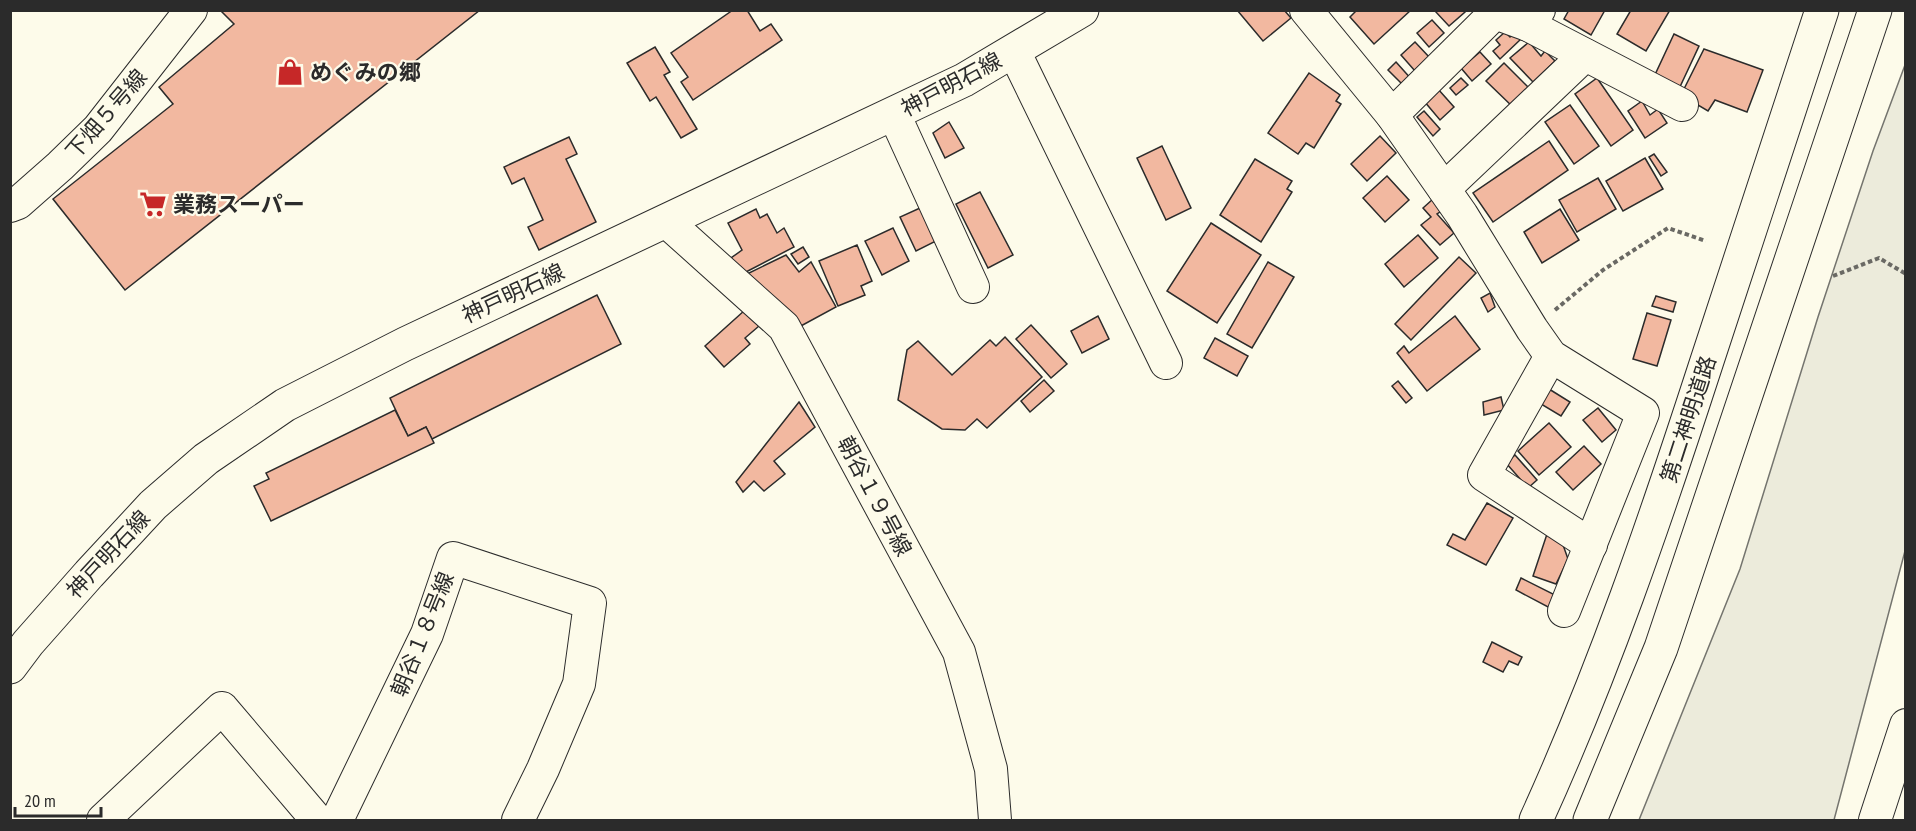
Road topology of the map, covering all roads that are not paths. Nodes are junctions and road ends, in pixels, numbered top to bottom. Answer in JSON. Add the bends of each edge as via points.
{"nodes":[{"id":1,"x":191,"y":10,"type":"edge"},
{"id":2,"x":1082,"y":10,"type":"edge"},
{"id":3,"x":1306,"y":10,"type":"edge"},
{"id":4,"x":1822,"y":10,"type":"edge"},
{"id":5,"x":1875,"y":10,"type":"edge"},
{"id":6,"x":1534,"y":18,"type":"edge"},
{"id":7,"x":1014,"y":51,"type":"junction"},
{"id":8,"x":1586,"y":55,"type":"junction"},
{"id":9,"x":1682,"y":105,"type":"dead end"},
{"id":10,"x":894,"y":114,"type":"junction"},
{"id":11,"x":1392,"y":115,"type":"junction"},
{"id":12,"x":1444,"y":189,"type":"junction"},
{"id":13,"x":10,"y":206,"type":"edge"},
{"id":14,"x":666,"y":221,"type":"junction"},
{"id":15,"x":973,"y":287,"type":"dead end"},
{"id":16,"x":1551,"y":356,"type":"junction"},
{"id":17,"x":1166,"y":363,"type":"dead end"},
{"id":18,"x":1653,"y":525,"type":"junction"},
{"id":19,"x":1590,"y":545,"type":"junction"},
{"id":20,"x":1564,"y":610,"type":"dead end"},
{"id":21,"x":10,"y":667,"type":"edge"},
{"id":22,"x":1904,"y":737,"type":"edge"},
{"id":23,"x":103,"y":820,"type":"edge"},
{"id":24,"x":317,"y":820,"type":"edge"},
{"id":25,"x":337,"y":820,"type":"edge"},
{"id":26,"x":518,"y":820,"type":"edge"},
{"id":27,"x":995,"y":820,"type":"edge"},
{"id":28,"x":1512,"y":820,"type":"edge"},
{"id":29,"x":1536,"y":820,"type":"edge"},
{"id":30,"x":1590,"y":820,"type":"edge"},
{"id":31,"x":1875,"y":820,"type":"edge"}],
"edges":[{"from":1,"to":13,"type":"street","name":"下畑５号線","via":[[98,129],[18,203]]},
{"from":2,"to":7,"type":"main road","name":"神戸明石線"},
{"from":3,"to":11,"type":"street"},
{"from":4,"to":18,"type":"main road","name":"第二神明道路"},
{"from":5,"to":30,"type":"main road","via":[[1661,648]]},
{"from":6,"to":8,"type":"street"},
{"from":6,"to":11,"type":"street","via":[[1495,13]]},
{"from":7,"to":10,"type":"main road","name":"神戸明石線"},
{"from":7,"to":17,"type":"street"},
{"from":8,"to":9,"type":"street"},
{"from":8,"to":12,"type":"street"},
{"from":10,"to":14,"type":"main road","name":"神戸明石線"},
{"from":10,"to":15,"type":"street"},
{"from":11,"to":12,"type":"street"},
{"from":12,"to":16,"type":"street"},
{"from":14,"to":21,"type":"main road","name":"神戸明石線","via":[[405,344],[276,411],[206,459],[153,505]]},
{"from":14,"to":27,"type":"street","name":"朝谷１９号線","via":[[784,327],[959,652],[991,769]]},
{"from":16,"to":19,"type":"street","via":[[1643,413]]},
{"from":16,"to":19,"type":"street","via":[[1485,475]]},
{"from":18,"to":28,"type":"main road"},
{"from":18,"to":29,"type":"main road","name":"第二神明道路","via":[[1566,756]]},
{"from":19,"to":20,"type":"street"},
{"from":22,"to":31,"type":"street"},
{"from":23,"to":24,"type":"street","via":[[222,708]]},
{"from":25,"to":26,"type":"street","name":"朝谷１８号線","via":[[427,634],[453,558],[590,603],[579,684]]}]}
